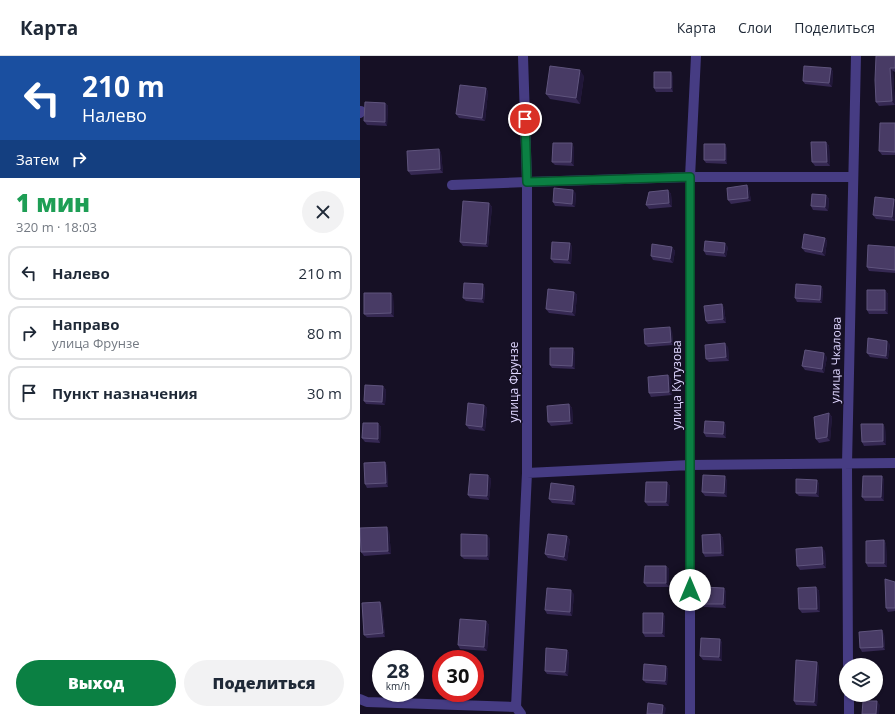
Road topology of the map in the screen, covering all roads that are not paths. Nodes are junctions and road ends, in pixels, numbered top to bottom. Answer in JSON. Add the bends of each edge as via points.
{"nodes":[{"id":1,"x":523,"y":56,"type":"edge"},
{"id":2,"x":696,"y":56,"type":"edge"},
{"id":3,"x":856,"y":56,"type":"edge"},
{"id":4,"x":690,"y":177,"type":"junction"},
{"id":5,"x":853,"y":177,"type":"junction"},
{"id":6,"x":527,"y":182,"type":"junction"},
{"id":7,"x":452,"y":185,"type":"dead end"},
{"id":8,"x":895,"y":463,"type":"edge"},
{"id":9,"x":847,"y":464,"type":"junction"},
{"id":10,"x":690,"y":466,"type":"junction"},
{"id":11,"x":527,"y":473,"type":"junction"},
{"id":12,"x":848,"y":658,"type":"edge"},
{"id":13,"x":360,"y":699,"type":"edge"},
{"id":14,"x":849,"y":702,"type":"edge"},
{"id":15,"x":518,"y":710,"type":"edge"},
{"id":16,"x":690,"y":714,"type":"edge"},
{"id":17,"x":849,"y":714,"type":"edge"}],
"edges":[{"from":1,"to":6,"type":"street","name":"улица Фрунзе"},
{"from":2,"to":4,"type":"street","name":"улица Кутузова"},
{"from":3,"to":5,"type":"street","name":"улица Чкалова"},
{"from":4,"to":5,"type":"street"},
{"from":4,"to":6,"type":"street"},
{"from":4,"to":10,"type":"street","name":"улица Кутузова"},
{"from":5,"to":9,"type":"street","name":"улица Чкалова"},
{"from":6,"to":7,"type":"street"},
{"from":6,"to":11,"type":"street","name":"улица Фрунзе"},
{"from":8,"to":9,"type":"street"},
{"from":9,"to":10,"type":"street"},
{"from":9,"to":12,"type":"street","name":"улица Чкалова"},
{"from":10,"to":11,"type":"street"},
{"from":10,"to":16,"type":"street","name":"улица Кутузова"},
{"from":11,"to":15,"type":"street","name":"улица Фрунзе"},
{"from":13,"to":15,"type":"street","via":[[367,702]]},
{"from":14,"to":17,"type":"street"}]}
